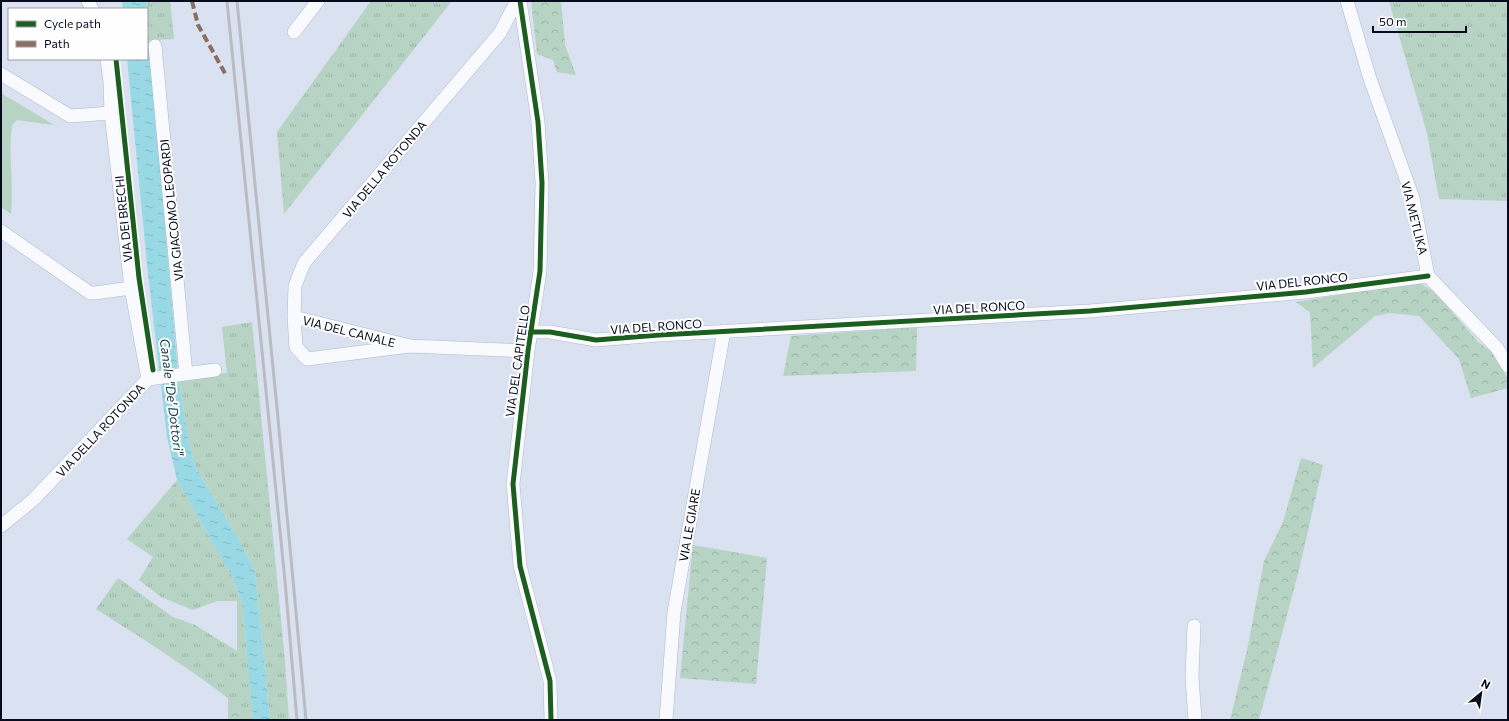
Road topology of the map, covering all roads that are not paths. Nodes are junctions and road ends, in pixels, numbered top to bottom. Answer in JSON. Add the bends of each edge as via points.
{"nodes":[{"id":1,"x":318,"y":1,"type":"edge"},
{"id":2,"x":1348,"y":1,"type":"edge"},
{"id":3,"x":520,"y":3,"type":"edge"},
{"id":4,"x":294,"y":32,"type":"dead end"},
{"id":5,"x":524,"y":32,"type":"junction"},
{"id":6,"x":500,"y":33,"type":"junction"},
{"id":7,"x":155,"y":46,"type":"dead end"},
{"id":8,"x":107,"y":60,"type":"edge"},
{"id":9,"x":1,"y":74,"type":"edge"},
{"id":10,"x":111,"y":113,"type":"junction"},
{"id":11,"x":1,"y":231,"type":"edge"},
{"id":12,"x":1428,"y":276,"type":"junction"},
{"id":13,"x":131,"y":288,"type":"junction"},
{"id":14,"x":294,"y":317,"type":"junction"},
{"id":15,"x":724,"y":331,"type":"junction"},
{"id":16,"x":530,"y":332,"type":"junction"},
{"id":17,"x":410,"y":346,"type":"junction"},
{"id":18,"x":528,"y":351,"type":"junction"},
{"id":19,"x":1508,"y":366,"type":"edge"},
{"id":20,"x":215,"y":370,"type":"dead end"},
{"id":21,"x":182,"y":374,"type":"junction"},
{"id":22,"x":154,"y":378,"type":"junction"},
{"id":23,"x":1,"y":526,"type":"edge"},
{"id":24,"x":1194,"y":626,"type":"dead end"},
{"id":25,"x":551,"y":720,"type":"edge"},
{"id":26,"x":666,"y":720,"type":"edge"},
{"id":27,"x":1196,"y":720,"type":"edge"}],
"edges":[{"from":1,"to":4,"type":"street"},
{"from":2,"to":12,"type":"street","name":"VIA METLIKA","via":[[1370,79],[1413,198]]},
{"from":3,"to":5,"type":"street","name":"VIA DEL CAPITELLO"},
{"from":3,"to":6,"type":"street","name":"VIA DELLA ROTONDA","via":[[512,8]]},
{"from":5,"to":6,"type":"street"},
{"from":5,"to":16,"type":"street","name":"VIA DEL CAPITELLO","via":[[538,122],[542,183],[540,271]]},
{"from":6,"to":14,"type":"street","name":"VIA DELLA ROTONDA","via":[[304,263],[295,286]]},
{"from":7,"to":21,"type":"street","name":"VIA GIACOMO LEOPARDI"},
{"from":8,"to":10,"type":"street","name":"VIA DEI BRECHI"},
{"from":9,"to":10,"type":"street","via":[[70,116]]},
{"from":10,"to":13,"type":"street","name":"VIA DEI BRECHI"},
{"from":11,"to":13,"type":"street","via":[[90,293]]},
{"from":12,"to":15,"type":"street","name":"VIA DEL RONCO","via":[[1306,292],[1090,311]]},
{"from":12,"to":19,"type":"street","via":[[1497,348]]},
{"from":13,"to":22,"type":"street","name":"VIA DEI BRECHI"},
{"from":14,"to":17,"type":"street","name":"VIA DEL CANALE"},
{"from":14,"to":17,"type":"street","name":"VIA DEL CANALE","via":[[296,347],[307,359]]},
{"from":15,"to":16,"type":"street","name":"VIA DEL RONCO","via":[[596,340],[550,332]]},
{"from":15,"to":26,"type":"street","name":"VIA LE GIARE","via":[[674,612]]},
{"from":16,"to":18,"type":"street","name":"VIA DEL CAPITELLO"},
{"from":17,"to":18,"type":"street","name":"VIA DEL CANALE"},
{"from":18,"to":25,"type":"street","name":"VIA DEL CAPITELLO","via":[[513,484],[514,518],[520,566],[550,681]]},
{"from":20,"to":21,"type":"street"},
{"from":21,"to":22,"type":"street"},
{"from":22,"to":23,"type":"street","name":"VIA DELLA ROTONDA","via":[[34,500]]},
{"from":24,"to":27,"type":"street","via":[[1192,677]]}]}
